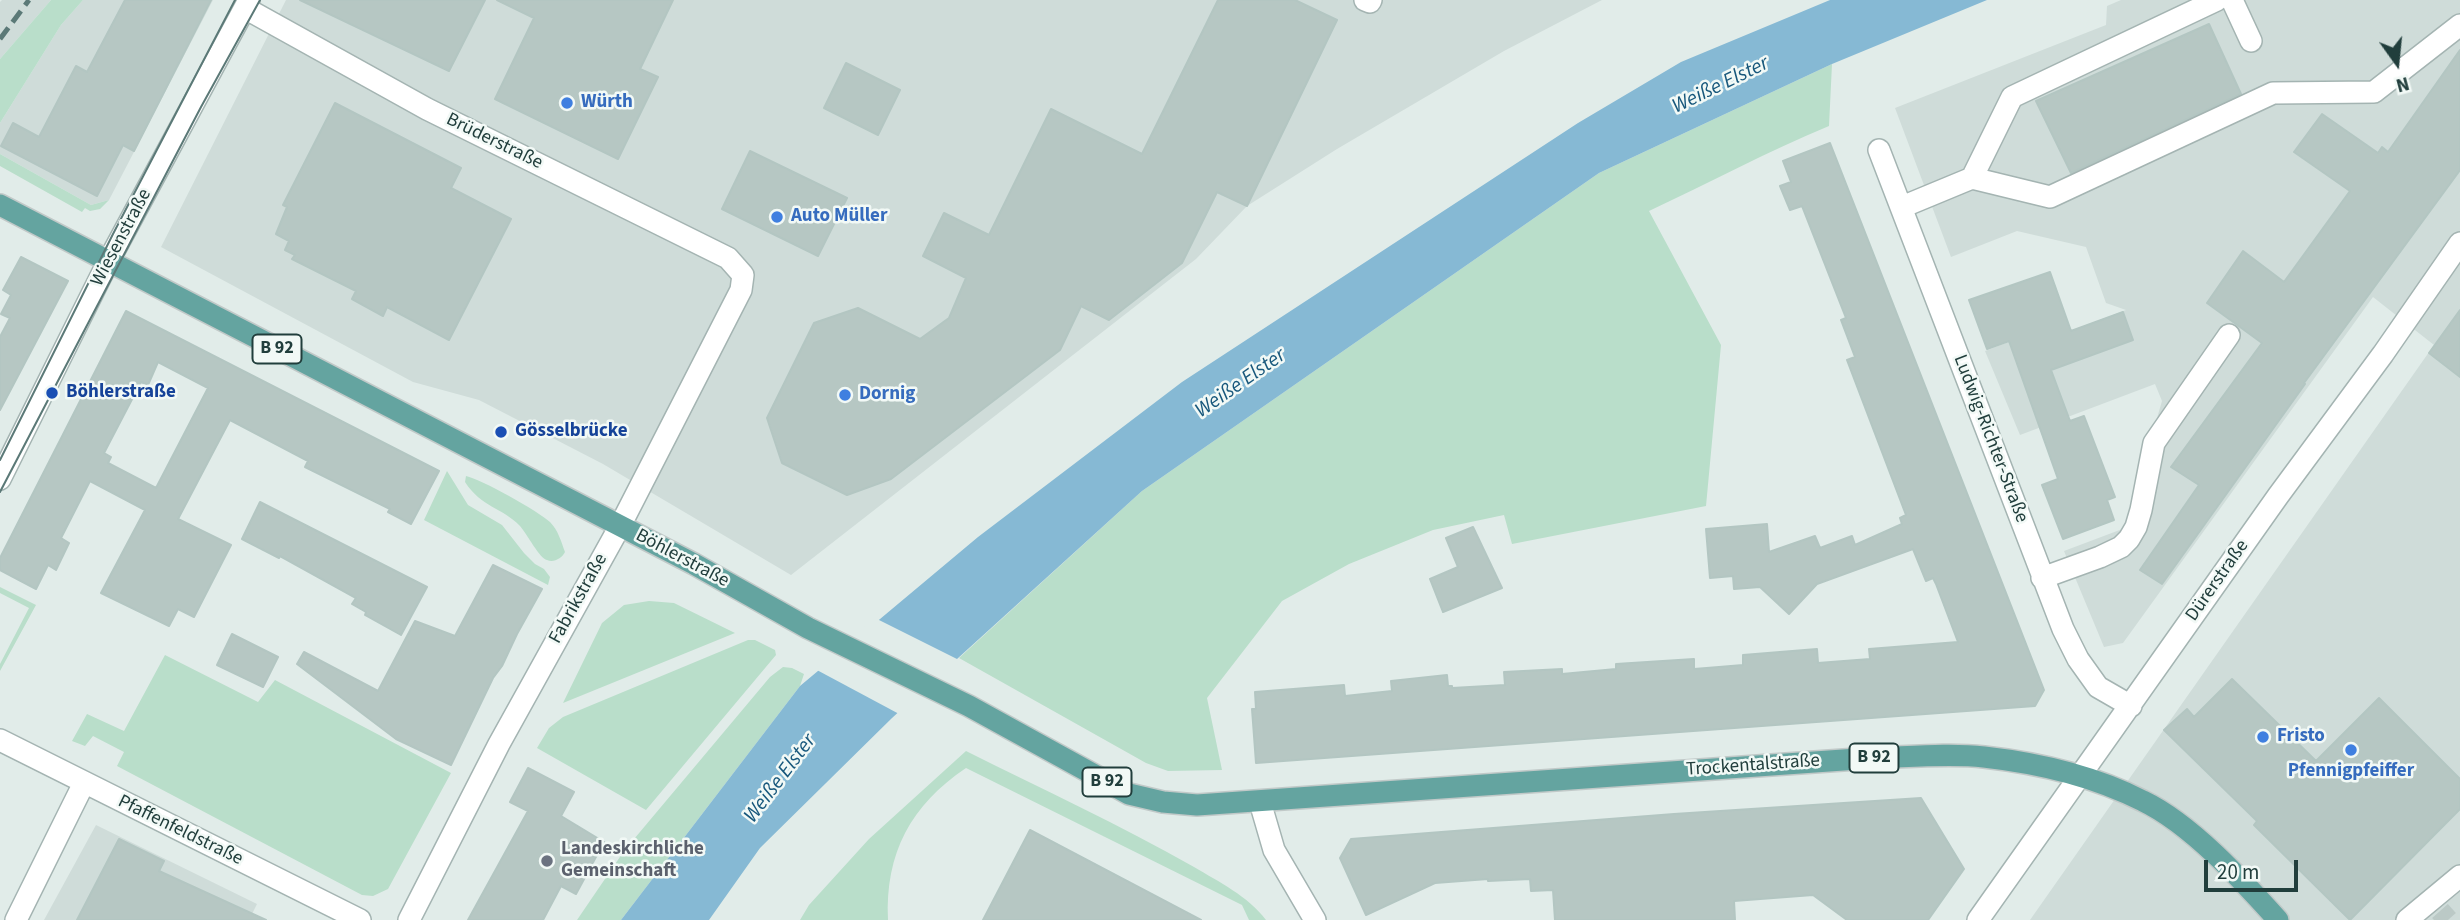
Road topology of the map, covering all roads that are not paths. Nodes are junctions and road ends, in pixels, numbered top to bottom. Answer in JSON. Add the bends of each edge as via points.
{"nodes":[{"id":1,"x":1365,"y":0,"type":"edge"},
{"id":2,"x":1371,"y":0,"type":"edge"},
{"id":3,"x":2217,"y":0,"type":"edge"},
{"id":4,"x":2232,"y":0,"type":"edge"},
{"id":5,"x":247,"y":4,"type":"edge"},
{"id":6,"x":2460,"y":25,"type":"edge"},
{"id":7,"x":2251,"y":41,"type":"dead end"},
{"id":8,"x":1879,"y":150,"type":"dead end"},
{"id":9,"x":1972,"y":178,"type":"junction"},
{"id":10,"x":0,"y":205,"type":"edge"},
{"id":11,"x":1902,"y":207,"type":"junction"},
{"id":12,"x":2460,"y":243,"type":"edge"},
{"id":13,"x":108,"y":262,"type":"junction"},
{"id":14,"x":743,"y":275,"type":"joint"},
{"id":15,"x":2229,"y":335,"type":"dead end"},
{"id":16,"x":0,"y":479,"type":"edge"},
{"id":17,"x":620,"y":526,"type":"junction"},
{"id":18,"x":2042,"y":578,"type":"junction"},
{"id":19,"x":2131,"y":706,"type":"junction"},
{"id":20,"x":0,"y":740,"type":"edge"},
{"id":21,"x":2080,"y":776,"type":"junction"},
{"id":22,"x":84,"y":783,"type":"junction"},
{"id":23,"x":1260,"y":802,"type":"junction"},
{"id":24,"x":2460,"y":876,"type":"edge"},
{"id":25,"x":16,"y":920,"type":"edge"},
{"id":26,"x":360,"y":920,"type":"edge"},
{"id":27,"x":409,"y":920,"type":"edge"},
{"id":28,"x":1315,"y":920,"type":"edge"},
{"id":29,"x":1978,"y":920,"type":"edge"},
{"id":30,"x":2278,"y":920,"type":"edge"},
{"id":31,"x":2407,"y":920,"type":"edge"}],
"edges":[{"from":1,"to":2,"type":"street"},
{"from":3,"to":9,"type":"street","via":[[2012,97]]},
{"from":4,"to":7,"type":"street"},
{"from":5,"to":13,"type":"street","name":"Wiesenstraße"},
{"from":5,"to":14,"type":"street","name":"Brüderstraße","via":[[427,109],[728,258]]},
{"from":6,"to":9,"type":"street","via":[[2374,92],[2273,93],[2050,197]]},
{"from":8,"to":11,"type":"street","name":"Ludwig-Richter-Straße"},
{"from":9,"to":11,"type":"street"},
{"from":10,"to":13,"type":"main road","name":"Böhlerstraße","number":"B 92"},
{"from":11,"to":18,"type":"street","name":"Ludwig-Richter-Straße"},
{"from":12,"to":19,"type":"street","name":"Dürerstraße"},
{"from":13,"to":16,"type":"street","name":"Wiesenstraße"},
{"from":13,"to":17,"type":"main road","name":"Böhlerstraße","number":"B 92"},
{"from":14,"to":17,"type":"street","name":"Fabrikstraße","via":[[741,290]]},
{"from":15,"to":18,"type":"street","via":[[2154,443],[2141,510],[2129,539],[2100,557]]},
{"from":17,"to":23,"type":"main road","name":"Böhlerstraße","number":"B 92","via":[[1129,793],[1186,804]]},
{"from":17,"to":27,"type":"street","name":"Fabrikstraße","via":[[499,744]]},
{"from":18,"to":19,"type":"street","name":"Ludwig-Richter-Straße","via":[[2078,659],[2098,687]]},
{"from":19,"to":21,"type":"street","name":"Dürerstraße"},
{"from":20,"to":22,"type":"street","name":"Pfaffenfeldstraße"},
{"from":21,"to":23,"type":"main road","name":"Trockentalstraße","number":"B 92","via":[[1982,757],[1872,758]]},
{"from":21,"to":29,"type":"street","name":"Dürerstraße"},
{"from":21,"to":30,"type":"main road","name":"Trockentalstraße","number":"B 92","via":[[2162,812],[2249,887]]},
{"from":22,"to":25,"type":"street"},
{"from":22,"to":26,"type":"street","name":"Pfaffenfeldstraße"},
{"from":23,"to":28,"type":"street","via":[[1274,850]]},
{"from":24,"to":31,"type":"street","via":[[2435,906]]}]}
